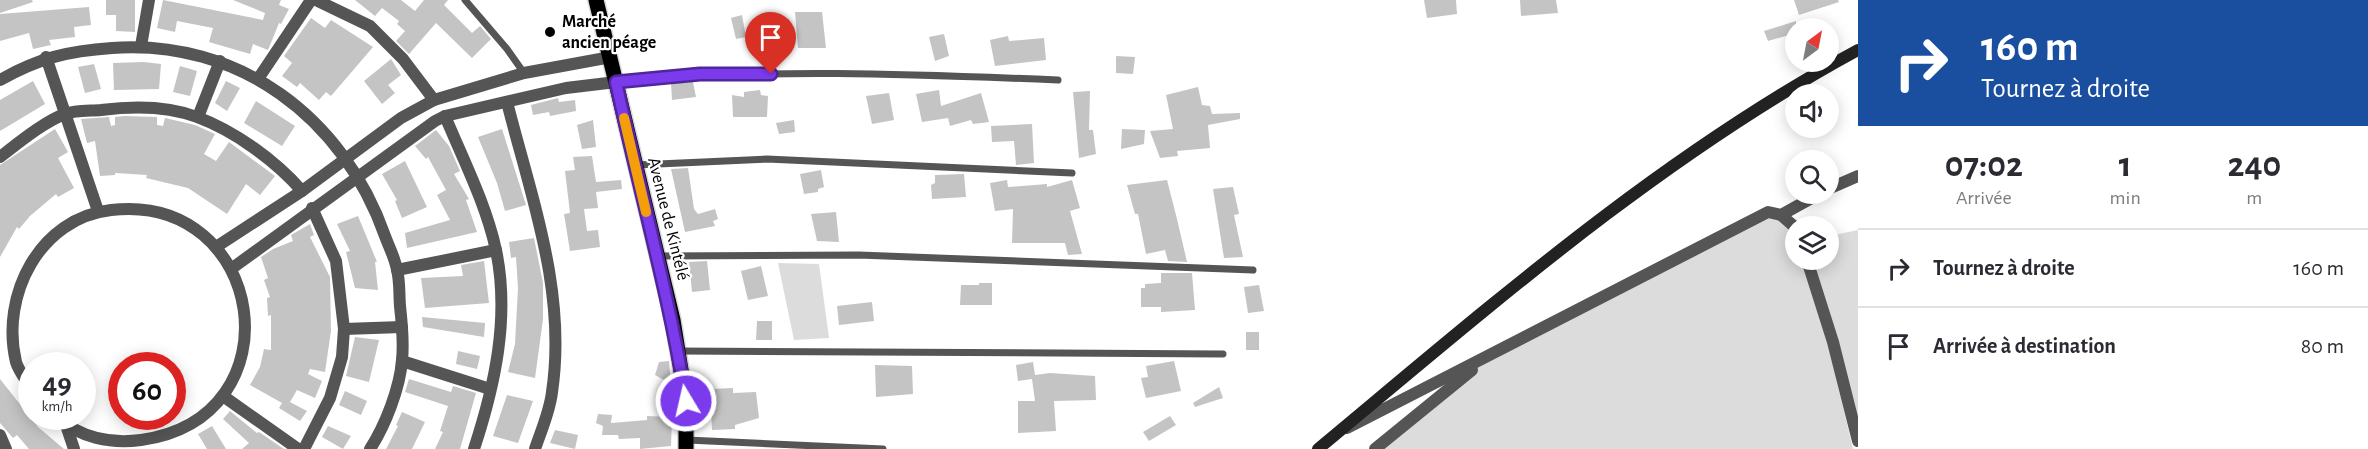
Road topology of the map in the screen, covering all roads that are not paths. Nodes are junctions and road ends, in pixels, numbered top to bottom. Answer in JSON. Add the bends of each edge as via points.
{"nodes":[{"id":1,"x":149,"y":0,"type":"edge"},
{"id":2,"x":311,"y":0,"type":"edge"},
{"id":3,"x":316,"y":0,"type":"edge"},
{"id":4,"x":465,"y":0,"type":"edge"},
{"id":5,"x":596,"y":0,"type":"edge"},
{"id":6,"x":141,"y":46,"type":"junction"},
{"id":7,"x":1858,"y":50,"type":"edge"},
{"id":8,"x":46,"y":57,"type":"junction"},
{"id":9,"x":611,"y":57,"type":"junction"},
{"id":10,"x":220,"y":61,"type":"junction"},
{"id":11,"x":524,"y":74,"type":"junction"},
{"id":12,"x":258,"y":79,"type":"junction"},
{"id":13,"x":0,"y":80,"type":"edge"},
{"id":14,"x":1058,"y":80,"type":"dead end"},
{"id":15,"x":616,"y":82,"type":"junction"},
{"id":16,"x":434,"y":100,"type":"junction"},
{"id":17,"x":507,"y":102,"type":"junction"},
{"id":18,"x":65,"y":114,"type":"junction"},
{"id":19,"x":198,"y":117,"type":"junction"},
{"id":20,"x":445,"y":117,"type":"junction"},
{"id":21,"x":0,"y":158,"type":"edge"},
{"id":22,"x":346,"y":158,"type":"junction"},
{"id":23,"x":634,"y":165,"type":"junction"},
{"id":24,"x":1071,"y":173,"type":"dead end"},
{"id":25,"x":357,"y":176,"type":"junction"},
{"id":26,"x":1858,"y":177,"type":"edge"},
{"id":27,"x":1839,"y":185,"type":"edge"},
{"id":28,"x":302,"y":191,"type":"junction"},
{"id":29,"x":1800,"y":204,"type":"edge"},
{"id":30,"x":312,"y":208,"type":"junction"},
{"id":31,"x":98,"y":211,"type":"junction"},
{"id":32,"x":1781,"y":214,"type":"junction"},
{"id":33,"x":1785,"y":218,"type":"edge"},
{"id":34,"x":216,"y":247,"type":"junction"},
{"id":35,"x":496,"y":249,"type":"junction"},
{"id":36,"x":657,"y":256,"type":"junction"},
{"id":37,"x":231,"y":269,"type":"junction"},
{"id":38,"x":397,"y":270,"type":"junction"},
{"id":39,"x":1253,"y":270,"type":"dead end"},
{"id":40,"x":1810,"y":270,"type":"edge"},
{"id":41,"x":5,"y":323,"type":"edge"},
{"id":42,"x":402,"y":327,"type":"junction"},
{"id":43,"x":344,"y":329,"type":"junction"},
{"id":44,"x":678,"y":351,"type":"junction"},
{"id":45,"x":1223,"y":354,"type":"dead end"},
{"id":46,"x":1489,"y":356,"type":"junction"},
{"id":47,"x":402,"y":361,"type":"junction"},
{"id":48,"x":18,"y":366,"type":"edge"},
{"id":49,"x":490,"y":389,"type":"junction"},
{"id":50,"x":223,"y":396,"type":"junction"},
{"id":51,"x":65,"y":430,"type":"edge"},
{"id":52,"x":78,"y":430,"type":"edge"},
{"id":53,"x":1338,"y":433,"type":"junction"},
{"id":54,"x":0,"y":435,"type":"edge"},
{"id":55,"x":1858,"y":441,"type":"edge"},
{"id":56,"x":686,"y":444,"type":"edge"},
{"id":57,"x":123,"y":446,"type":"edge"},
{"id":58,"x":6,"y":449,"type":"edge"},
{"id":59,"x":74,"y":449,"type":"edge"},
{"id":60,"x":298,"y":449,"type":"edge"},
{"id":61,"x":304,"y":449,"type":"edge"},
{"id":62,"x":370,"y":449,"type":"edge"},
{"id":63,"x":474,"y":449,"type":"edge"},
{"id":64,"x":535,"y":449,"type":"edge"},
{"id":65,"x":883,"y":449,"type":"edge"},
{"id":66,"x":1318,"y":449,"type":"edge"},
{"id":67,"x":1375,"y":449,"type":"edge"}],
"edges":[{"from":1,"to":6,"type":"street"},
{"from":2,"to":12,"type":"street"},
{"from":3,"to":16,"type":"street","via":[[370,26],[403,59]]},
{"from":4,"to":11,"type":"lane"},
{"from":5,"to":9,"type":"main road","name":"Avenue de Kintélé"},
{"from":6,"to":8,"type":"street"},
{"from":6,"to":10,"type":"street","via":[[180,50]]},
{"from":7,"to":53,"type":"street","via":[[1747,115],[1598,220]]},
{"from":8,"to":13,"type":"street"},
{"from":8,"to":18,"type":"street"},
{"from":9,"to":11,"type":"street"},
{"from":9,"to":15,"type":"main road","name":"Avenue de Kintélé"},
{"from":10,"to":12,"type":"street"},
{"from":10,"to":19,"type":"street"},
{"from":11,"to":16,"type":"street"},
{"from":12,"to":22,"type":"street","via":[[299,108]]},
{"from":14,"to":15,"type":"lane","via":[[700,74]]},
{"from":15,"to":17,"type":"street","via":[[566,88]]},
{"from":15,"to":23,"type":"main road","name":"Avenue de Kintélé"},
{"from":16,"to":22,"type":"street","via":[[401,118]]},
{"from":17,"to":20,"type":"street"},
{"from":17,"to":64,"type":"street","via":[[540,223],[554,308],[552,394]]},
{"from":18,"to":19,"type":"street","via":[[117,108],[166,110]]},
{"from":18,"to":21,"type":"street"},
{"from":18,"to":31,"type":"street"},
{"from":19,"to":28,"type":"street","via":[[238,138],[283,171]]},
{"from":20,"to":25,"type":"street"},
{"from":20,"to":35,"type":"street"},
{"from":22,"to":25,"type":"street"},
{"from":22,"to":28,"type":"street"},
{"from":23,"to":24,"type":"lane","via":[[767,159]]},
{"from":23,"to":36,"type":"main road","name":"Avenue de Kintélé"},
{"from":25,"to":30,"type":"street"},
{"from":25,"to":38,"type":"street","via":[[380,220]]},
{"from":26,"to":27,"type":"street"},
{"from":28,"to":34,"type":"street"},
{"from":29,"to":32,"type":"street"},
{"from":30,"to":37,"type":"street"},
{"from":30,"to":43,"type":"street","via":[[336,261]]},
{"from":31,"to":34,"type":"street","via":[[130,208],[162,213],[191,226]]},
{"from":31,"to":41,"type":"street","via":[[63,226],[35,252],[17,285]]},
{"from":32,"to":33,"type":"street"},
{"from":32,"to":46,"type":"street","via":[[1768,212]]},
{"from":34,"to":37,"type":"street"},
{"from":35,"to":38,"type":"street"},
{"from":35,"to":49,"type":"street","via":[[502,323]]},
{"from":36,"to":39,"type":"lane","via":[[860,255]]},
{"from":36,"to":44,"type":"main road","name":"Avenue de Kintélé"},
{"from":37,"to":50,"type":"street","via":[[243,300],[246,334],[239,367]]},
{"from":38,"to":42,"type":"street"},
{"from":40,"to":55,"type":"street"},
{"from":41,"to":48,"type":"street"},
{"from":42,"to":43,"type":"street"},
{"from":42,"to":47,"type":"street"},
{"from":43,"to":61,"type":"street","via":[[342,357],[330,398]]},
{"from":44,"to":45,"type":"lane"},
{"from":44,"to":56,"type":"main road","name":"Avenue de Kintélé","via":[[686,401]]},
{"from":46,"to":53,"type":"street"},
{"from":46,"to":67,"type":"street"},
{"from":47,"to":49,"type":"street"},
{"from":47,"to":62,"type":"street"},
{"from":49,"to":63,"type":"street"},
{"from":50,"to":57,"type":"street","via":[[198,420],[168,436]]},
{"from":50,"to":60,"type":"street"},
{"from":51,"to":59,"type":"street"},
{"from":52,"to":57,"type":"street"},
{"from":53,"to":66,"type":"street"},
{"from":54,"to":58,"type":"street"},
{"from":56,"to":65,"type":"lane"}]}
